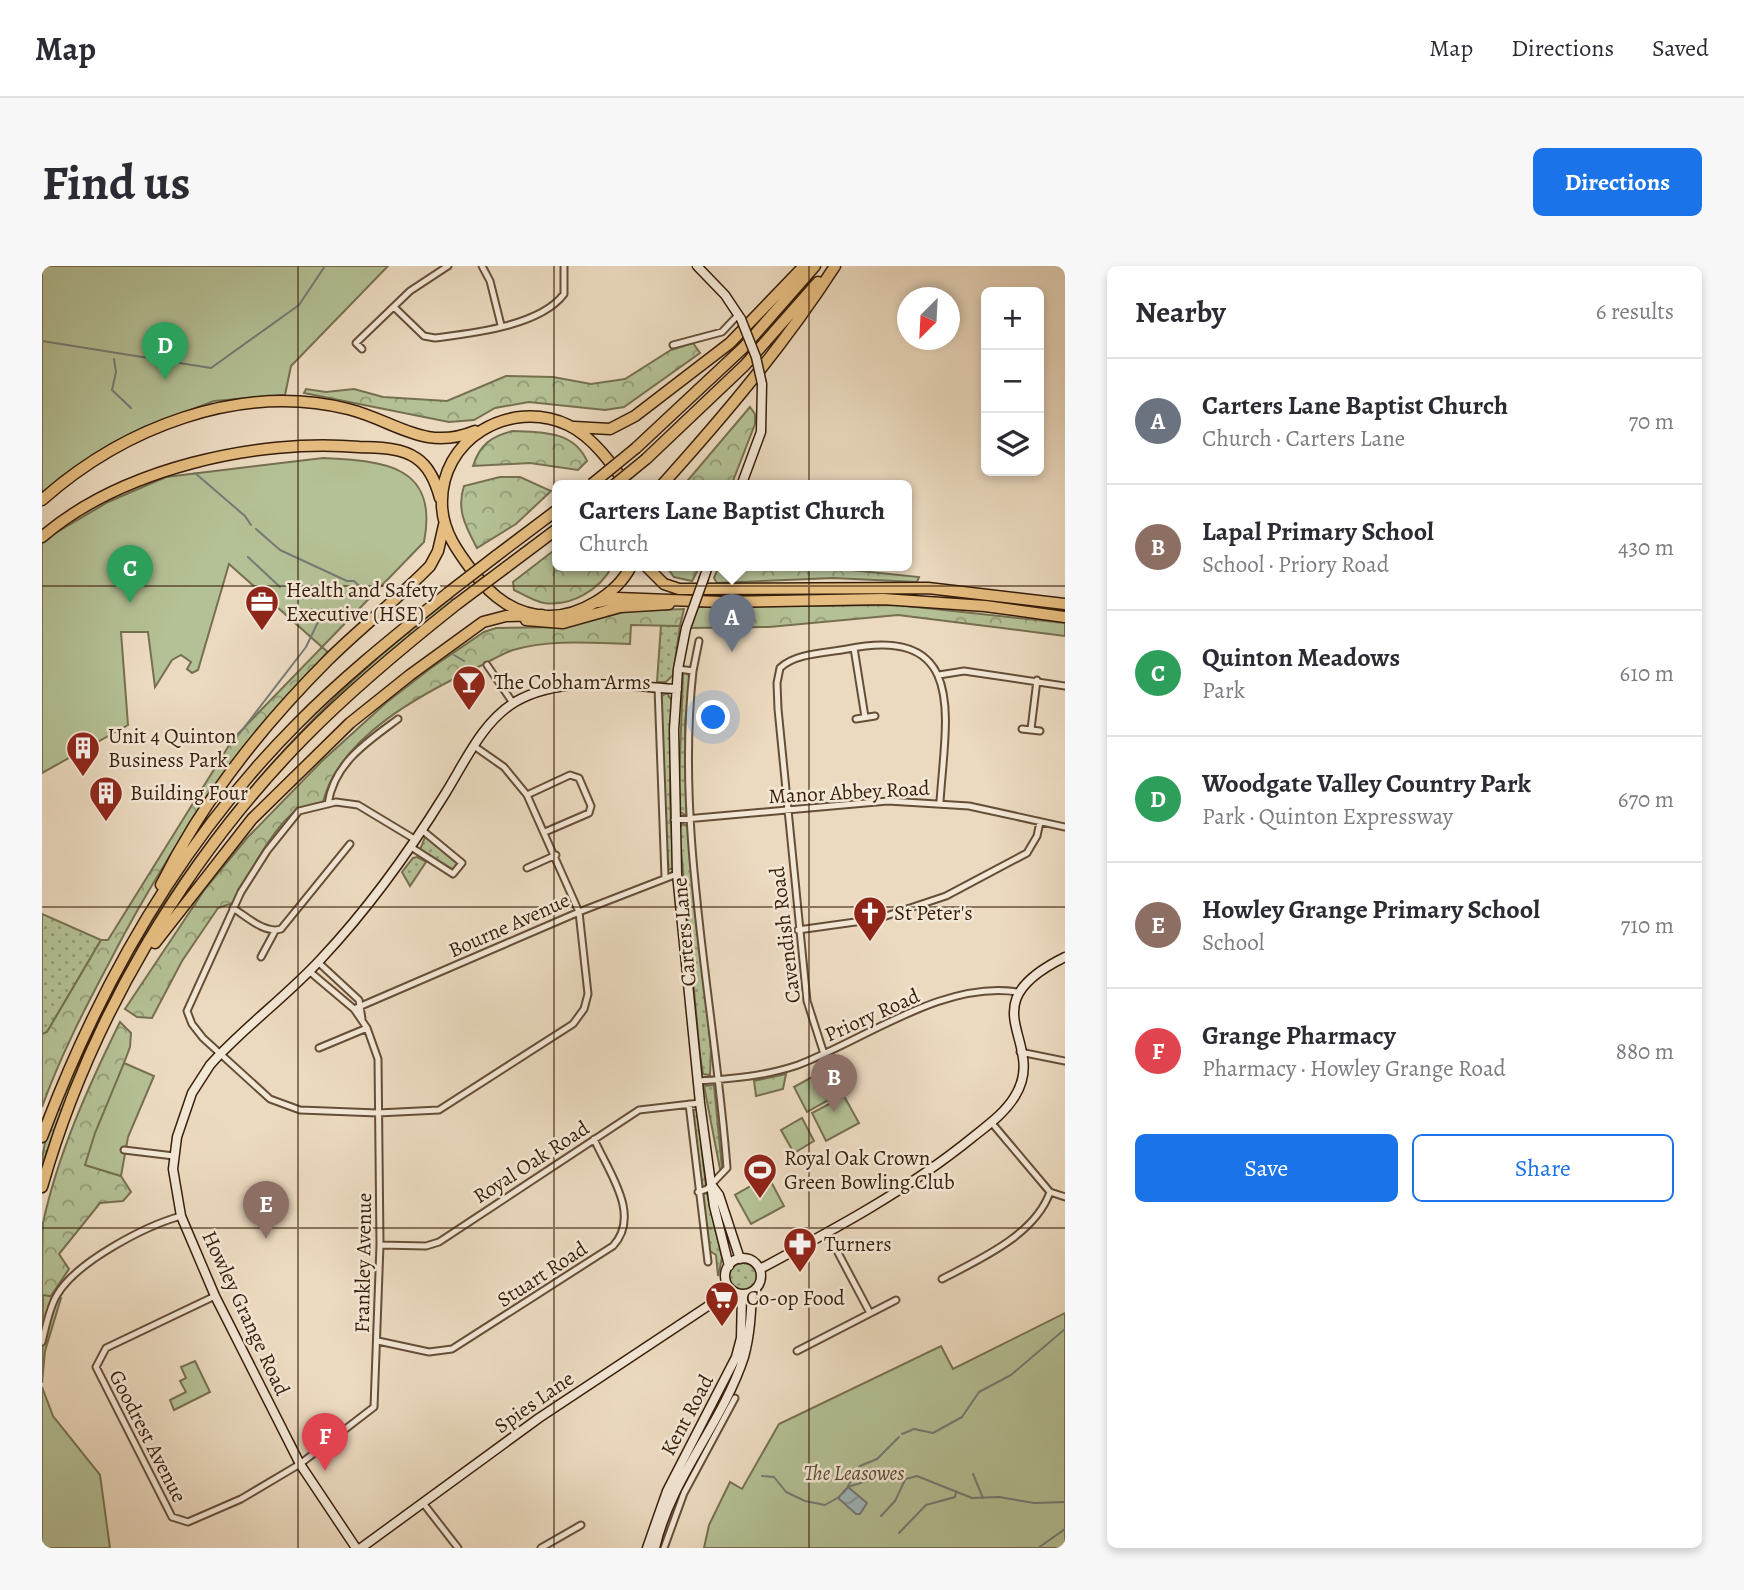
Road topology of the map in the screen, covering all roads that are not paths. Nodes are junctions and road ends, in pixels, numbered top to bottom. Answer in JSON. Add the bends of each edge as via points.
{"nodes":[{"id":1,"x":448,"y":266,"type":"edge"},
{"id":2,"x":482,"y":266,"type":"edge"},
{"id":3,"x":564,"y":266,"type":"edge"},
{"id":4,"x":697,"y":266,"type":"edge"},
{"id":5,"x":804,"y":266,"type":"edge"},
{"id":6,"x":815,"y":266,"type":"edge"},
{"id":7,"x":834,"y":266,"type":"edge"},
{"id":8,"x":394,"y":307,"type":"junction"},
{"id":9,"x":740,"y":317,"type":"junction"},
{"id":10,"x":501,"y":325,"type":"junction"},
{"id":11,"x":673,"y":345,"type":"dead end"},
{"id":12,"x":362,"y":349,"type":"dead end"},
{"id":13,"x":570,"y":426,"type":"junction"},
{"id":14,"x":482,"y":429,"type":"junction"},
{"id":15,"x":597,"y":480,"type":"edge"},
{"id":16,"x":620,"y":480,"type":"edge"},
{"id":17,"x":622,"y":480,"type":"edge"},
{"id":18,"x":666,"y":480,"type":"edge"},
{"id":19,"x":743,"y":480,"type":"edge"},
{"id":20,"x":42,"y":500,"type":"edge"},
{"id":21,"x":442,"y":503,"type":"junction"},
{"id":22,"x":552,"y":514,"type":"edge"},
{"id":23,"x":444,"y":520,"type":"junction"},
{"id":24,"x":552,"y":532,"type":"edge"},
{"id":25,"x":42,"y":537,"type":"edge"},
{"id":26,"x":627,"y":571,"type":"edge"},
{"id":27,"x":651,"y":571,"type":"edge"},
{"id":28,"x":706,"y":571,"type":"edge"},
{"id":29,"x":722,"y":601,"type":"junction"},
{"id":30,"x":592,"y":604,"type":"junction"},
{"id":31,"x":1065,"y":604,"type":"edge"},
{"id":32,"x":542,"y":615,"type":"junction"},
{"id":33,"x":1065,"y":617,"type":"edge"},
{"id":34,"x":497,"y":619,"type":"junction"},
{"id":35,"x":699,"y":640,"type":"dead end"},
{"id":36,"x":854,"y":648,"type":"junction"},
{"id":37,"x":488,"y":665,"type":"dead end"},
{"id":38,"x":678,"y":669,"type":"junction"},
{"id":39,"x":693,"y":671,"type":"junction"},
{"id":40,"x":939,"y":676,"type":"junction"},
{"id":41,"x":1037,"y":680,"type":"junction"},
{"id":42,"x":1065,"y":685,"type":"edge"},
{"id":43,"x":659,"y":688,"type":"junction"},
{"id":44,"x":677,"y":689,"type":"junction"},
{"id":45,"x":513,"y":703,"type":"junction"},
{"id":46,"x":876,"y":716,"type":"dead end"},
{"id":47,"x":866,"y":717,"type":"junction"},
{"id":48,"x":398,"y":719,"type":"dead end"},
{"id":49,"x":856,"y":719,"type":"dead end"},
{"id":50,"x":1022,"y":729,"type":"dead end"},
{"id":51,"x":1031,"y":729,"type":"junction"},
{"id":52,"x":1040,"y":731,"type":"dead end"},
{"id":53,"x":474,"y":746,"type":"junction"},
{"id":54,"x":527,"y":795,"type":"junction"},
{"id":55,"x":940,"y":802,"type":"junction"},
{"id":56,"x":328,"y":804,"type":"junction"},
{"id":57,"x":788,"y":811,"type":"junction"},
{"id":58,"x":674,"y":820,"type":"junction"},
{"id":59,"x":692,"y":820,"type":"junction"},
{"id":60,"x":1041,"y":822,"type":"junction"},
{"id":61,"x":1065,"y":827,"type":"edge"},
{"id":62,"x":422,"y":831,"type":"junction"},
{"id":63,"x":544,"y":832,"type":"junction"},
{"id":64,"x":413,"y":843,"type":"junction"},
{"id":65,"x":350,"y":844,"type":"dead end"},
{"id":66,"x":556,"y":855,"type":"junction"},
{"id":67,"x":527,"y":868,"type":"dead end"},
{"id":68,"x":677,"y":874,"type":"junction"},
{"id":69,"x":665,"y":877,"type":"junction"},
{"id":70,"x":233,"y":908,"type":"junction"},
{"id":71,"x":579,"y":912,"type":"junction"},
{"id":72,"x":145,"y":919,"type":"junction"},
{"id":73,"x":798,"y":930,"type":"junction"},
{"id":74,"x":275,"y":931,"type":"junction"},
{"id":75,"x":261,"y":957,"type":"dead end"},
{"id":76,"x":1065,"y":957,"type":"edge"},
{"id":77,"x":318,"y":962,"type":"junction"},
{"id":78,"x":134,"y":970,"type":"junction"},
{"id":79,"x":309,"y":971,"type":"junction"},
{"id":80,"x":1018,"y":992,"type":"junction"},
{"id":81,"x":362,"y":1005,"type":"junction"},
{"id":82,"x":354,"y":1009,"type":"junction"},
{"id":83,"x":362,"y":1019,"type":"junction"},
{"id":84,"x":367,"y":1028,"type":"junction"},
{"id":85,"x":319,"y":1048,"type":"dead end"},
{"id":86,"x":1020,"y":1052,"type":"junction"},
{"id":87,"x":220,"y":1054,"type":"junction"},
{"id":88,"x":824,"y":1054,"type":"junction"},
{"id":89,"x":1065,"y":1061,"type":"edge"},
{"id":90,"x":717,"y":1080,"type":"junction"},
{"id":91,"x":697,"y":1081,"type":"junction"},
{"id":92,"x":700,"y":1103,"type":"junction"},
{"id":93,"x":689,"y":1104,"type":"junction"},
{"id":94,"x":378,"y":1113,"type":"junction"},
{"id":95,"x":991,"y":1122,"type":"junction"},
{"id":96,"x":42,"y":1137,"type":"edge"},
{"id":97,"x":594,"y":1139,"type":"junction"},
{"id":98,"x":124,"y":1150,"type":"dead end"},
{"id":99,"x":174,"y":1156,"type":"junction"},
{"id":100,"x":713,"y":1185,"type":"junction"},
{"id":101,"x":42,"y":1187,"type":"edge"},
{"id":102,"x":698,"y":1192,"type":"junction"},
{"id":103,"x":1050,"y":1192,"type":"junction"},
{"id":104,"x":1065,"y":1197,"type":"edge"},
{"id":105,"x":181,"y":1216,"type":"junction"},
{"id":106,"x":827,"y":1232,"type":"junction"},
{"id":107,"x":380,"y":1245,"type":"junction"},
{"id":108,"x":710,"y":1259,"type":"dead end"},
{"id":109,"x":740,"y":1259,"type":"junction"},
{"id":110,"x":729,"y":1266,"type":"junction"},
{"id":111,"x":760,"y":1269,"type":"junction"},
{"id":112,"x":942,"y":1279,"type":"dead end"},
{"id":113,"x":728,"y":1286,"type":"junction"},
{"id":114,"x":752,"y":1292,"type":"junction"},
{"id":115,"x":742,"y":1294,"type":"junction"},
{"id":116,"x":215,"y":1296,"type":"junction"},
{"id":117,"x":896,"y":1300,"type":"dead end"},
{"id":118,"x":870,"y":1313,"type":"junction"},
{"id":119,"x":378,"y":1341,"type":"junction"},
{"id":120,"x":42,"y":1342,"type":"edge"},
{"id":121,"x":797,"y":1351,"type":"dead end"},
{"id":122,"x":735,"y":1398,"type":"dead end"},
{"id":123,"x":300,"y":1464,"type":"junction"},
{"id":124,"x":423,"y":1503,"type":"junction"},
{"id":125,"x":581,"y":1525,"type":"dead end"},
{"id":126,"x":662,"y":1537,"type":"junction"},
{"id":127,"x":358,"y":1548,"type":"edge"},
{"id":128,"x":458,"y":1548,"type":"edge"},
{"id":129,"x":541,"y":1548,"type":"edge"},
{"id":130,"x":647,"y":1548,"type":"edge"},
{"id":131,"x":655,"y":1548,"type":"edge"},
{"id":132,"x":664,"y":1548,"type":"edge"}],
"edges":[{"from":1,"to":8,"type":"street"},
{"from":2,"to":10,"type":"street"},
{"from":3,"to":10,"type":"street","via":[[564,294],[556,304],[545,313]]},
{"from":4,"to":9,"type":"street"},
{"from":5,"to":13,"type":"highway","via":[[738,336],[635,416],[610,429]]},
{"from":6,"to":15,"type":"highway","bridge":true,"via":[[743,348]]},
{"from":7,"to":16,"type":"highway","bridge":true,"via":[[745,365]]},
{"from":7,"to":18,"type":"highway","via":[[741,397]]},
{"from":8,"to":10,"type":"street","via":[[424,336],[435,338]]},
{"from":8,"to":12,"type":"street","via":[[356,343]]},
{"from":9,"to":11,"type":"street","via":[[722,332]]},
{"from":9,"to":19,"type":"street","bridge":true,"via":[[762,384],[761,432]]},
{"from":13,"to":14,"type":"highway","via":[[517,415]]},
{"from":13,"to":17,"type":"highway","via":[[601,452]]},
{"from":14,"to":20,"type":"highway","via":[[435,440],[345,408],[269,402],[218,407],[111,450]]},
{"from":14,"to":21,"type":"highway","via":[[455,458]]},
{"from":21,"to":23,"type":"highway"},
{"from":21,"to":25,"type":"highway","via":[[436,482],[410,455],[337,445],[294,446],[189,464],[78,511]]},
{"from":22,"to":72,"type":"highway","bridge":true,"via":[[329,693],[263,760],[214,819]]},
{"from":23,"to":32,"type":"highway","via":[[455,548],[493,596],[506,605]]},
{"from":23,"to":72,"type":"highway","via":[[441,543],[430,566],[328,660],[238,764],[181,850]]},
{"from":24,"to":78,"type":"highway","bridge":true,"via":[[349,694],[275,769],[177,895]]},
{"from":26,"to":30,"type":"highway"},
{"from":27,"to":31,"type":"highway","via":[[664,584],[679,589],[928,588]]},
{"from":28,"to":38,"type":"street","name":"Carters Lane","bridge":true,"via":[[686,628]]},
{"from":29,"to":30,"type":"highway","via":[[617,598]]},
{"from":29,"to":33,"type":"highway","via":[[931,601]]},
{"from":29,"to":34,"type":"highway","via":[[620,607],[563,623]]},
{"from":30,"to":32,"type":"highway","via":[[567,614]]},
{"from":32,"to":34,"type":"highway"},
{"from":34,"to":78,"type":"highway","via":[[472,629],[410,675],[286,782],[221,856]]},
{"from":35,"to":39,"type":"street","name":"Carters Lane"},
{"from":36,"to":40,"type":"street","via":[[881,643],[903,648],[933,665]]},
{"from":36,"to":47,"type":"street"},
{"from":36,"to":57,"type":"street","name":"Cavendish Road","via":[[795,659],[780,668],[777,683]]},
{"from":37,"to":45,"type":"street"},
{"from":38,"to":39,"type":"street"},
{"from":38,"to":44,"type":"street","name":"Carters Lane"},
{"from":39,"to":59,"type":"street","name":"Carters Lane","via":[[688,720]]},
{"from":40,"to":41,"type":"street","via":[[964,671]]},
{"from":40,"to":55,"type":"street","via":[[947,699]]},
{"from":41,"to":42,"type":"street"},
{"from":41,"to":51,"type":"street"},
{"from":43,"to":44,"type":"street","name":"Howley Grange Road"},
{"from":43,"to":45,"type":"street","name":"Howley Grange Road","via":[[561,686]]},
{"from":43,"to":69,"type":"street","name":"Carters Lane"},
{"from":44,"to":58,"type":"street","name":"Carters Lane"},
{"from":45,"to":53,"type":"street","name":"Howley Grange Road","via":[[490,723]]},
{"from":46,"to":47,"type":"street"},
{"from":47,"to":49,"type":"street"},
{"from":48,"to":56,"type":"street","via":[[360,748],[335,776]]},
{"from":50,"to":51,"type":"street"},
{"from":51,"to":52,"type":"street"},
{"from":53,"to":54,"type":"street","via":[[504,768]]},
{"from":53,"to":62,"type":"street","name":"Howley Grange Road"},
{"from":54,"to":63,"type":"street"},
{"from":54,"to":63,"type":"street","via":[[570,775],[579,778],[591,806],[589,813]]},
{"from":55,"to":57,"type":"street","name":"Manor Abbey Road","via":[[888,801]]},
{"from":55,"to":60,"type":"street","name":"Manor Abbey Road"},
{"from":56,"to":64,"type":"street","via":[[358,805]]},
{"from":56,"to":70,"type":"street","via":[[304,808],[289,821]]},
{"from":57,"to":59,"type":"street","name":"Manor Abbey Road"},
{"from":57,"to":73,"type":"street","name":"Cavendish Road"},
{"from":58,"to":59,"type":"street","name":"Manor Abbey Road"},
{"from":58,"to":68,"type":"street","name":"Carters Lane"},
{"from":59,"to":90,"type":"street","name":"Carters Lane"},
{"from":60,"to":61,"type":"street","name":"Manor Abbey Road"},
{"from":60,"to":73,"type":"street","via":[[1027,853],[946,896],[877,919]]},
{"from":62,"to":64,"type":"street","name":"Howley Grange Road"},
{"from":62,"to":64,"type":"street","via":[[462,863],[453,874]]},
{"from":63,"to":66,"type":"street"},
{"from":64,"to":77,"type":"street","name":"Howley Grange Road"},
{"from":65,"to":74,"type":"street","via":[[289,922]]},
{"from":66,"to":67,"type":"street"},
{"from":66,"to":71,"type":"street"},
{"from":68,"to":69,"type":"street","name":"Bourne Avenue"},
{"from":68,"to":91,"type":"street","name":"Carters Lane"},
{"from":69,"to":71,"type":"street","name":"Bourne Avenue"},
{"from":70,"to":74,"type":"street"},
{"from":70,"to":87,"type":"street","via":[[187,1011],[192,1024]]},
{"from":71,"to":81,"type":"street","name":"Bourne Avenue"},
{"from":71,"to":94,"type":"street","via":[[588,994],[573,1024],[439,1110]]},
{"from":72,"to":96,"type":"highway","via":[[94,1013]]},
{"from":73,"to":88,"type":"street","name":"Cavendish Road","via":[[807,1001]]},
{"from":74,"to":75,"type":"street"},
{"from":76,"to":80,"type":"street","via":[[1039,971]]},
{"from":77,"to":79,"type":"street","name":"Howley Grange Road"},
{"from":77,"to":81,"type":"street"},
{"from":78,"to":101,"type":"highway","via":[[78,1085]]},
{"from":79,"to":82,"type":"street","name":"Frankley Avenue"},
{"from":79,"to":87,"type":"street","name":"Howley Grange Road"},
{"from":80,"to":86,"type":"street","via":[[1014,1016]]},
{"from":80,"to":88,"type":"street","name":"Priory Road","via":[[995,988],[958,995]]},
{"from":81,"to":82,"type":"street","name":"Bourne Avenue"},
{"from":81,"to":83,"type":"street","name":"Frankley Avenue"},
{"from":82,"to":83,"type":"street","name":"Frankley Avenue"},
{"from":83,"to":84,"type":"street","name":"Frankley Avenue"},
{"from":84,"to":85,"type":"street"},
{"from":84,"to":94,"type":"street","name":"Frankley Avenue","via":[[378,1059]]},
{"from":86,"to":89,"type":"street"},
{"from":86,"to":95,"type":"street","via":[[1021,1085]]},
{"from":87,"to":94,"type":"street","via":[[258,1092],[285,1106]]},
{"from":87,"to":99,"type":"street","name":"Howley Grange Road","via":[[192,1093]]},
{"from":88,"to":90,"type":"street","name":"Priory Road","via":[[770,1073]]},
{"from":90,"to":91,"type":"street","name":"Priory Road"},
{"from":90,"to":100,"type":"street","name":"Carters Lane","via":[[727,1167]]},
{"from":91,"to":92,"type":"street","name":"Carters Lane"},
{"from":92,"to":93,"type":"street","name":"Royal Oak Road"},
{"from":92,"to":100,"type":"street","name":"Carters Lane"},
{"from":93,"to":97,"type":"street","name":"Royal Oak Road","via":[[639,1110]]},
{"from":93,"to":102,"type":"street"},
{"from":94,"to":107,"type":"street","name":"Frankley Avenue"},
{"from":95,"to":103,"type":"street"},
{"from":95,"to":106,"type":"street","via":[[921,1177]]},
{"from":97,"to":107,"type":"street","name":"Royal Oak Road","via":[[439,1242]]},
{"from":97,"to":119,"type":"street","name":"Stuart Road","via":[[625,1211],[624,1230],[613,1246],[452,1349],[429,1352]]},
{"from":98,"to":99,"type":"street"},
{"from":99,"to":105,"type":"street","name":"Howley Grange Road"},
{"from":100,"to":102,"type":"street"},
{"from":100,"to":109,"type":"street","name":"Carters Lane"},
{"from":100,"to":110,"type":"street","name":"Carters Lane"},
{"from":102,"to":108,"type":"street"},
{"from":103,"to":104,"type":"street"},
{"from":103,"to":112,"type":"street","via":[[1036,1215],[1013,1238]]},
{"from":105,"to":116,"type":"street","name":"Howley Grange Road"},
{"from":105,"to":120,"type":"street","via":[[154,1224],[72,1277],[55,1297]]},
{"from":106,"to":111,"type":"street"},
{"from":106,"to":118,"type":"street"},
{"from":107,"to":119,"type":"street","name":"Frankley Avenue"},
{"from":109,"to":110,"type":"street"},
{"from":109,"to":111,"type":"street","via":[[752,1260]]},
{"from":110,"to":113,"type":"street"},
{"from":111,"to":114,"type":"street","via":[[760,1282]]},
{"from":113,"to":115,"type":"street"},
{"from":113,"to":124,"type":"street","name":"Spies Lane","via":[[708,1306],[539,1418]]},
{"from":114,"to":115,"type":"street"},
{"from":114,"to":126,"type":"street","name":"Kent Road","via":[[743,1359],[673,1492]]},
{"from":115,"to":130,"type":"street","name":"Kent Road","via":[[736,1357],[667,1491]]},
{"from":116,"to":123,"type":"street","name":"Howley Grange Road"},
{"from":116,"to":123,"type":"street","name":"Goodrest Avenue","via":[[106,1348],[97,1363],[98,1375],[177,1521],[188,1522],[222,1509]]},
{"from":117,"to":118,"type":"street"},
{"from":118,"to":121,"type":"street"},
{"from":119,"to":123,"type":"street","name":"Frankley Avenue","via":[[372,1411]]},
{"from":122,"to":126,"type":"street","name":"Kent Road"},
{"from":123,"to":127,"type":"street","name":"Howley Grange Road"},
{"from":124,"to":127,"type":"street","name":"Spies Lane"},
{"from":124,"to":128,"type":"street"},
{"from":125,"to":129,"type":"street"},
{"from":126,"to":131,"type":"street","name":"Kent Road"},
{"from":126,"to":132,"type":"street","name":"Kent Road"}]}
